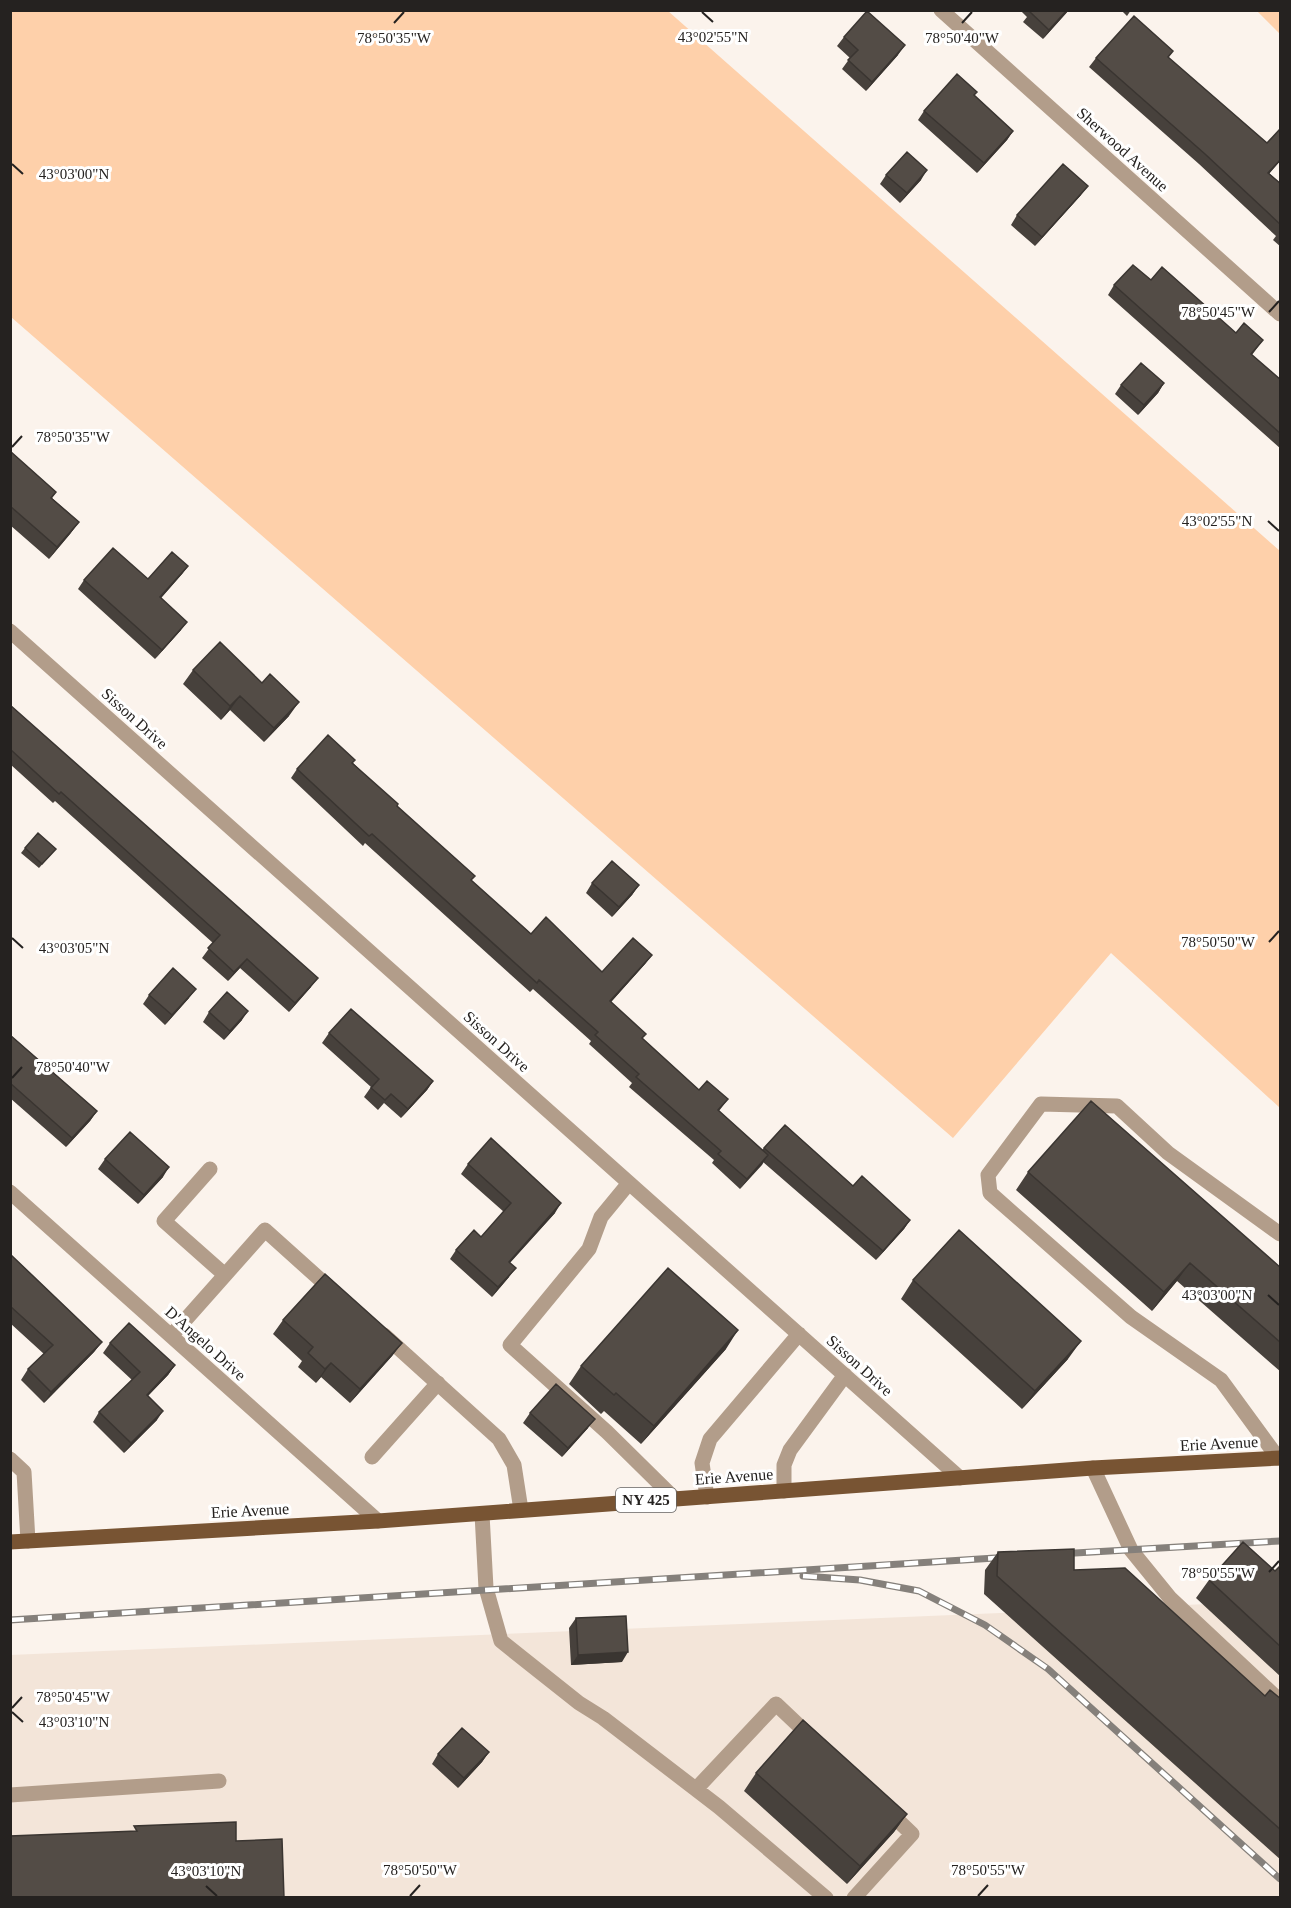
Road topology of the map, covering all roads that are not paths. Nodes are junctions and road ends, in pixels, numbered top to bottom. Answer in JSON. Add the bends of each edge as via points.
{"nodes":[{"id":1,"x":941,"y":10,"type":"edge"},
{"id":2,"x":1281,"y":314,"type":"edge"},
{"id":3,"x":10,"y":631,"type":"edge"},
{"id":4,"x":210,"y":1169,"type":"dead end"},
{"id":5,"x":629,"y":1183,"type":"junction"},
{"id":6,"x":10,"y":1192,"type":"edge"},
{"id":7,"x":1281,"y":1234,"type":"edge"},
{"id":8,"x":225,"y":1275,"type":"junction"},
{"id":9,"x":343,"y":1299,"type":"edge"},
{"id":10,"x":369,"y":1322,"type":"edge"},
{"id":11,"x":799,"y":1334,"type":"junction"},
{"id":12,"x":171,"y":1336,"type":"junction"},
{"id":13,"x":845,"y":1375,"type":"junction"},
{"id":14,"x":438,"y":1383,"type":"junction"},
{"id":15,"x":372,"y":1457,"type":"dead end"},
{"id":16,"x":1279,"y":1458,"type":"edge"},
{"id":17,"x":10,"y":1459,"type":"edge"},
{"id":18,"x":1094,"y":1468,"type":"junction"},
{"id":19,"x":960,"y":1478,"type":"junction"},
{"id":20,"x":784,"y":1491,"type":"junction"},
{"id":21,"x":707,"y":1497,"type":"junction"},
{"id":22,"x":674,"y":1498,"type":"junction"},
{"id":23,"x":522,"y":1510,"type":"junction"},
{"id":24,"x":482,"y":1514,"type":"junction"},
{"id":25,"x":378,"y":1521,"type":"junction"},
{"id":26,"x":28,"y":1541,"type":"junction"},
{"id":27,"x":10,"y":1542,"type":"edge"},
{"id":28,"x":1281,"y":1701,"type":"edge"},
{"id":29,"x":827,"y":1753,"type":"edge"},
{"id":30,"x":219,"y":1780,"type":"dead end"},
{"id":31,"x":696,"y":1789,"type":"junction"},
{"id":32,"x":10,"y":1795,"type":"edge"},
{"id":33,"x":878,"y":1801,"type":"edge"},
{"id":34,"x":825,"y":1898,"type":"edge"},
{"id":35,"x":854,"y":1898,"type":"edge"}],
"edges":[{"from":1,"to":2,"type":"street","name":"Sherwood Avenue"},
{"from":3,"to":5,"type":"street","name":"Sisson Drive"},
{"from":4,"to":8,"type":"street","via":[[164,1221]]},
{"from":5,"to":11,"type":"street","name":"Sisson Drive"},
{"from":5,"to":22,"type":"street","via":[[602,1217],[589,1249],[510,1345]]},
{"from":6,"to":12,"type":"street","name":"D'Angelo Drive"},
{"from":7,"to":16,"type":"street","via":[[1168,1153],[1116,1106],[1041,1104],[988,1175],[990,1193],[1131,1317],[1221,1380]]},
{"from":8,"to":9,"type":"street","via":[[265,1230]]},
{"from":8,"to":12,"type":"street"},
{"from":10,"to":14,"type":"street"},
{"from":11,"to":13,"type":"street","name":"Sisson Drive"},
{"from":11,"to":21,"type":"street","via":[[710,1439],[702,1463]]},
{"from":12,"to":25,"type":"street","name":"D'Angelo Drive"},
{"from":13,"to":19,"type":"street","name":"Sisson Drive"},
{"from":13,"to":20,"type":"street","via":[[790,1450],[784,1465]]},
{"from":14,"to":15,"type":"street"},
{"from":14,"to":23,"type":"street","via":[[499,1439],[514,1465]]},
{"from":16,"to":18,"type":"main road","name":"Erie Avenue","number":"NY 425"},
{"from":17,"to":26,"type":"street","via":[[24,1472]]},
{"from":18,"to":19,"type":"main road","name":"Erie Avenue","number":"NY 425"},
{"from":18,"to":28,"type":"street","via":[[1131,1550],[1170,1598]]},
{"from":19,"to":20,"type":"main road","name":"Erie Avenue","number":"NY 425"},
{"from":20,"to":21,"type":"main road","name":"Erie Avenue","number":"NY 425"},
{"from":21,"to":22,"type":"main road","name":"Erie Avenue","number":"NY 425"},
{"from":22,"to":23,"type":"main road","name":"Erie Avenue","number":"NY 425"},
{"from":23,"to":24,"type":"main road","name":"Erie Avenue","number":"NY 425"},
{"from":24,"to":25,"type":"main road","name":"Erie Avenue","number":"NY 425"},
{"from":24,"to":31,"type":"street","via":[[486,1588],[501,1641]]},
{"from":25,"to":26,"type":"main road","name":"Erie Avenue","number":"NY 425"},
{"from":26,"to":27,"type":"main road","name":"Erie Avenue","number":"NY 425"},
{"from":29,"to":31,"type":"street","via":[[776,1704]]},
{"from":30,"to":32,"type":"street"},
{"from":31,"to":34,"type":"street"},
{"from":33,"to":35,"type":"street","via":[[912,1834]]}]}
